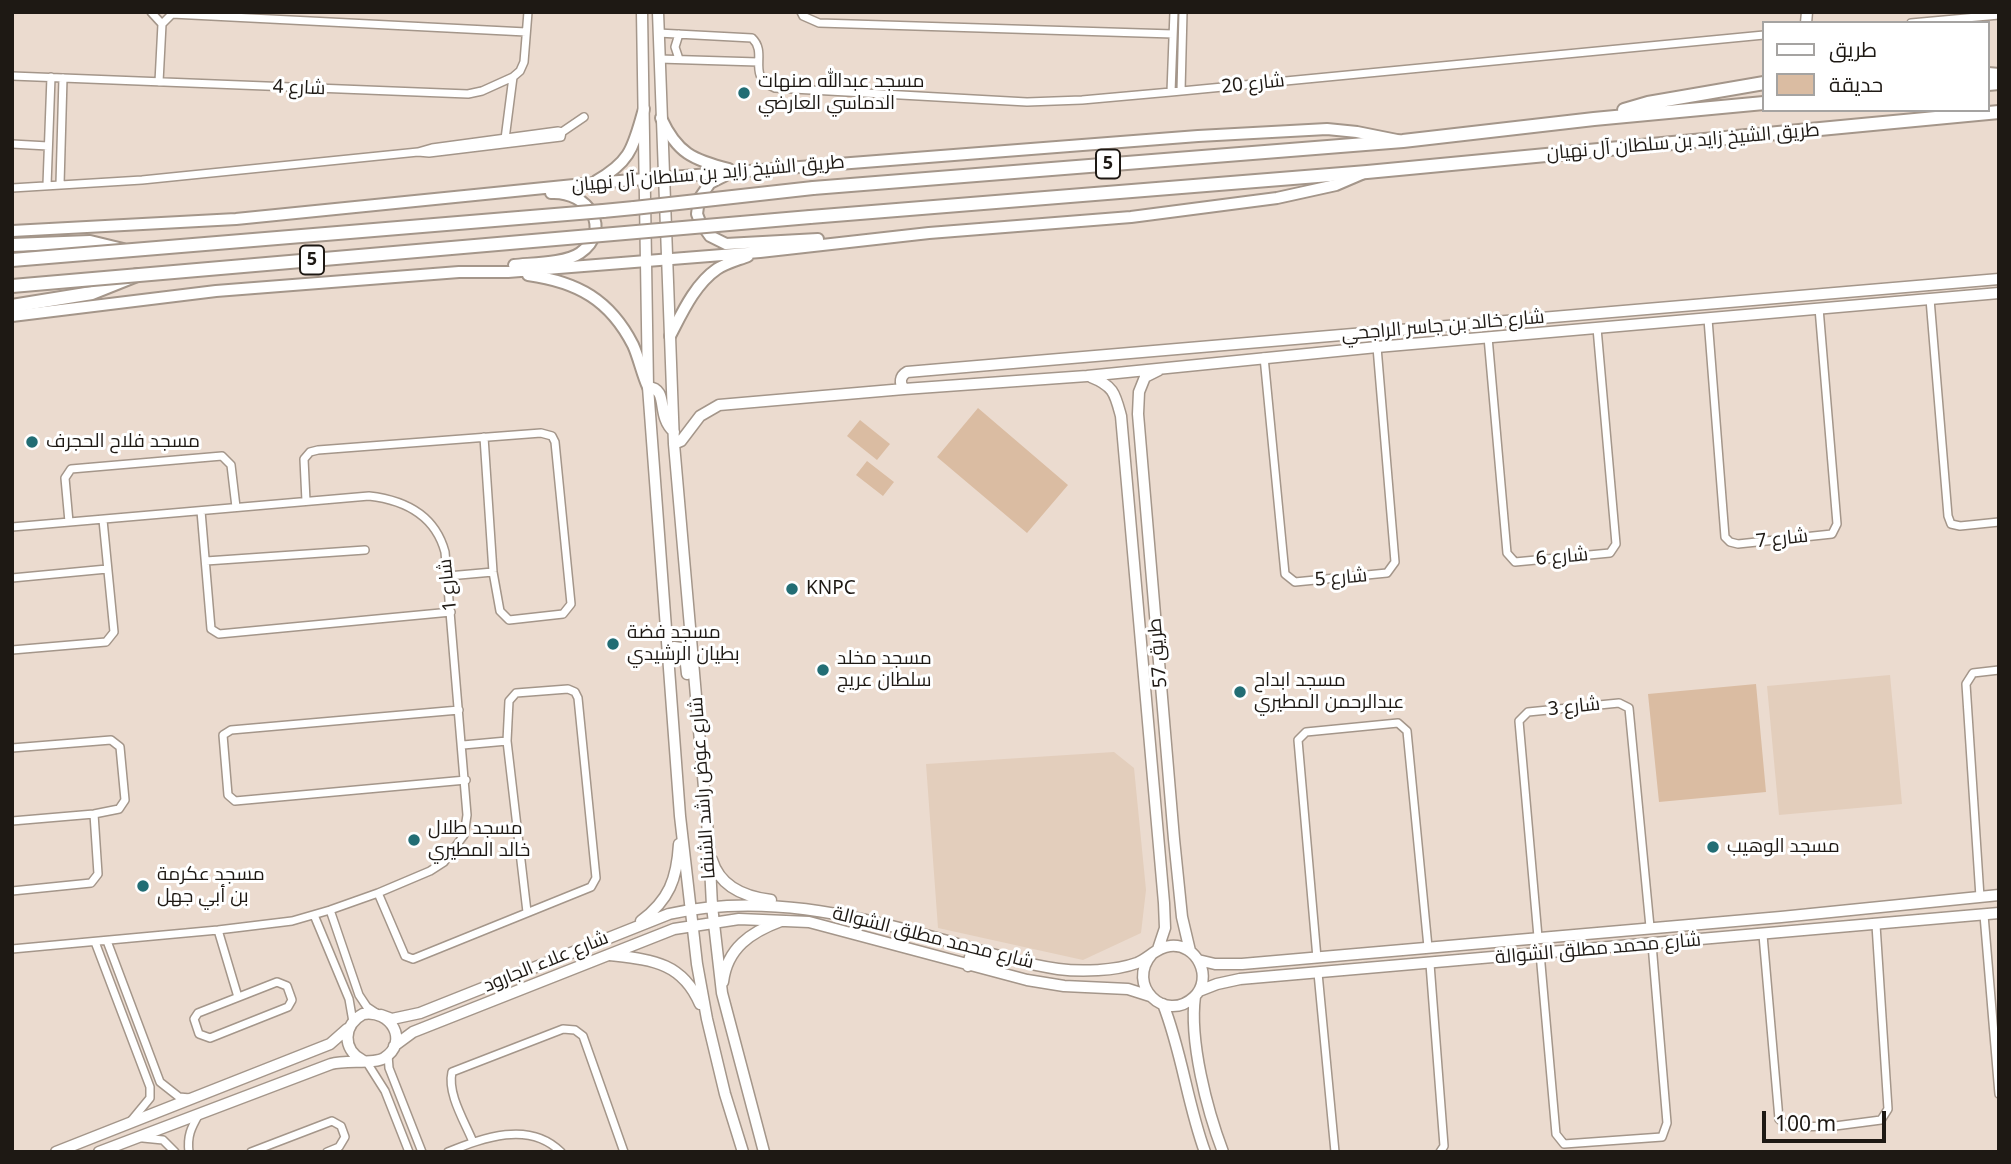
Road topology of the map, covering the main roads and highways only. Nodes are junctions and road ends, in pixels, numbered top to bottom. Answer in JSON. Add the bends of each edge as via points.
{"nodes":[{"id":1,"x":1762,"y":82,"type":"edge"},
{"id":2,"x":1762,"y":103,"type":"edge"},
{"id":3,"x":643,"y":108,"type":"road end"},
{"id":4,"x":1995,"y":114,"type":"edge"},
{"id":5,"x":661,"y":118,"type":"road end"},
{"id":6,"x":1594,"y":119,"type":"junction"},
{"id":7,"x":1403,"y":141,"type":"junction"},
{"id":8,"x":915,"y":158,"type":"junction"},
{"id":9,"x":738,"y":171,"type":"junction"},
{"id":10,"x":1367,"y":172,"type":"junction"},
{"id":11,"x":594,"y":183,"type":"junction"},
{"id":12,"x":447,"y":198,"type":"junction"},
{"id":13,"x":12,"y":232,"type":"edge"},
{"id":14,"x":929,"y":233,"type":"junction"},
{"id":15,"x":12,"y":245,"type":"edge"},
{"id":16,"x":124,"y":250,"type":"junction"},
{"id":17,"x":760,"y":252,"type":"junction"},
{"id":18,"x":12,"y":260,"type":"edge"},
{"id":19,"x":459,"y":272,"type":"junction"},
{"id":20,"x":508,"y":272,"type":"junction"},
{"id":21,"x":138,"y":274,"type":"junction"},
{"id":22,"x":12,"y":286,"type":"edge"},
{"id":23,"x":12,"y":306,"type":"edge"},
{"id":24,"x":12,"y":316,"type":"edge"},
{"id":25,"x":670,"y":336,"type":"road end"},
{"id":26,"x":648,"y":387,"type":"road end"}],
"edges":[{"from":1,"to":6,"type":"highway","via":[[1648,103]]},
{"from":2,"to":6,"type":"highway","name":"طريق الشيخ زايد بن سلطان آل نهيان","number":"5"},
{"from":3,"to":11,"type":"main road","via":[[624,163]]},
{"from":4,"to":10,"type":"highway","name":"طريق الشيخ زايد بن سلطان آل نهيان","number":"5"},
{"from":5,"to":9,"type":"main road","via":[[682,150],[698,160]]},
{"from":6,"to":7,"type":"highway","name":"طريق الشيخ زايد بن سلطان آل نهيان","number":"5"},
{"from":7,"to":8,"type":"main road","name":"طريق الشيخ زايد بن سلطان آل نهيان","via":[[1326,129]]},
{"from":7,"to":16,"type":"highway","name":"طريق الشيخ زايد بن سلطان آل نهيان","number":"5","bridge":true},
{"from":8,"to":9,"type":"main road","name":"طريق الشيخ زايد بن سلطان آل نهيان"},
{"from":8,"to":14,"type":"main road","via":[[722,177],[702,193],[697,214],[704,230],[726,244]]},
{"from":9,"to":11,"type":"main road","name":"طريق الشيخ زايد بن سلطان آل نهيان"},
{"from":10,"to":14,"type":"main road","name":"طريق الشيخ زايد بن سلطان آل نهيان","via":[[1336,185],[1249,203]]},
{"from":10,"to":21,"type":"highway","name":"طريق الشيخ زايد بن سلطان آل نهيان","number":"5","bridge":true},
{"from":11,"to":12,"type":"main road","name":"طريق الشيخ زايد بن سلطان آل نهيان"},
{"from":12,"to":13,"type":"main road","name":"طريق الشيخ زايد بن سلطان آل نهيان","via":[[236,219]]},
{"from":12,"to":19,"type":"main road","via":[[565,193],[585,202],[594,219],[592,239],[576,256]]},
{"from":14,"to":17,"type":"main road","name":"طريق الشيخ زايد بن سلطان آل نهيان"},
{"from":15,"to":16,"type":"highway","via":[[90,242]]},
{"from":16,"to":18,"type":"highway","name":"طريق الشيخ زايد بن سلطان آل نهيان","number":"5","bridge":true},
{"from":17,"to":20,"type":"main road","name":"طريق الشيخ زايد بن سلطان آل نهيان"},
{"from":17,"to":25,"type":"main road","via":[[719,267],[707,277]]},
{"from":19,"to":20,"type":"main road","name":"طريق الشيخ زايد بن سلطان آل نهيان"},
{"from":19,"to":24,"type":"main road","name":"طريق الشيخ زايد بن سلطان آل نهيان","via":[[216,291]]},
{"from":20,"to":26,"type":"main road","via":[[569,284],[601,302],[634,348]]},
{"from":21,"to":22,"type":"highway","name":"طريق الشيخ زايد بن سلطان آل نهيان","number":"5","bridge":true},
{"from":21,"to":23,"type":"highway","bridge":true,"via":[[92,293]]}]}
